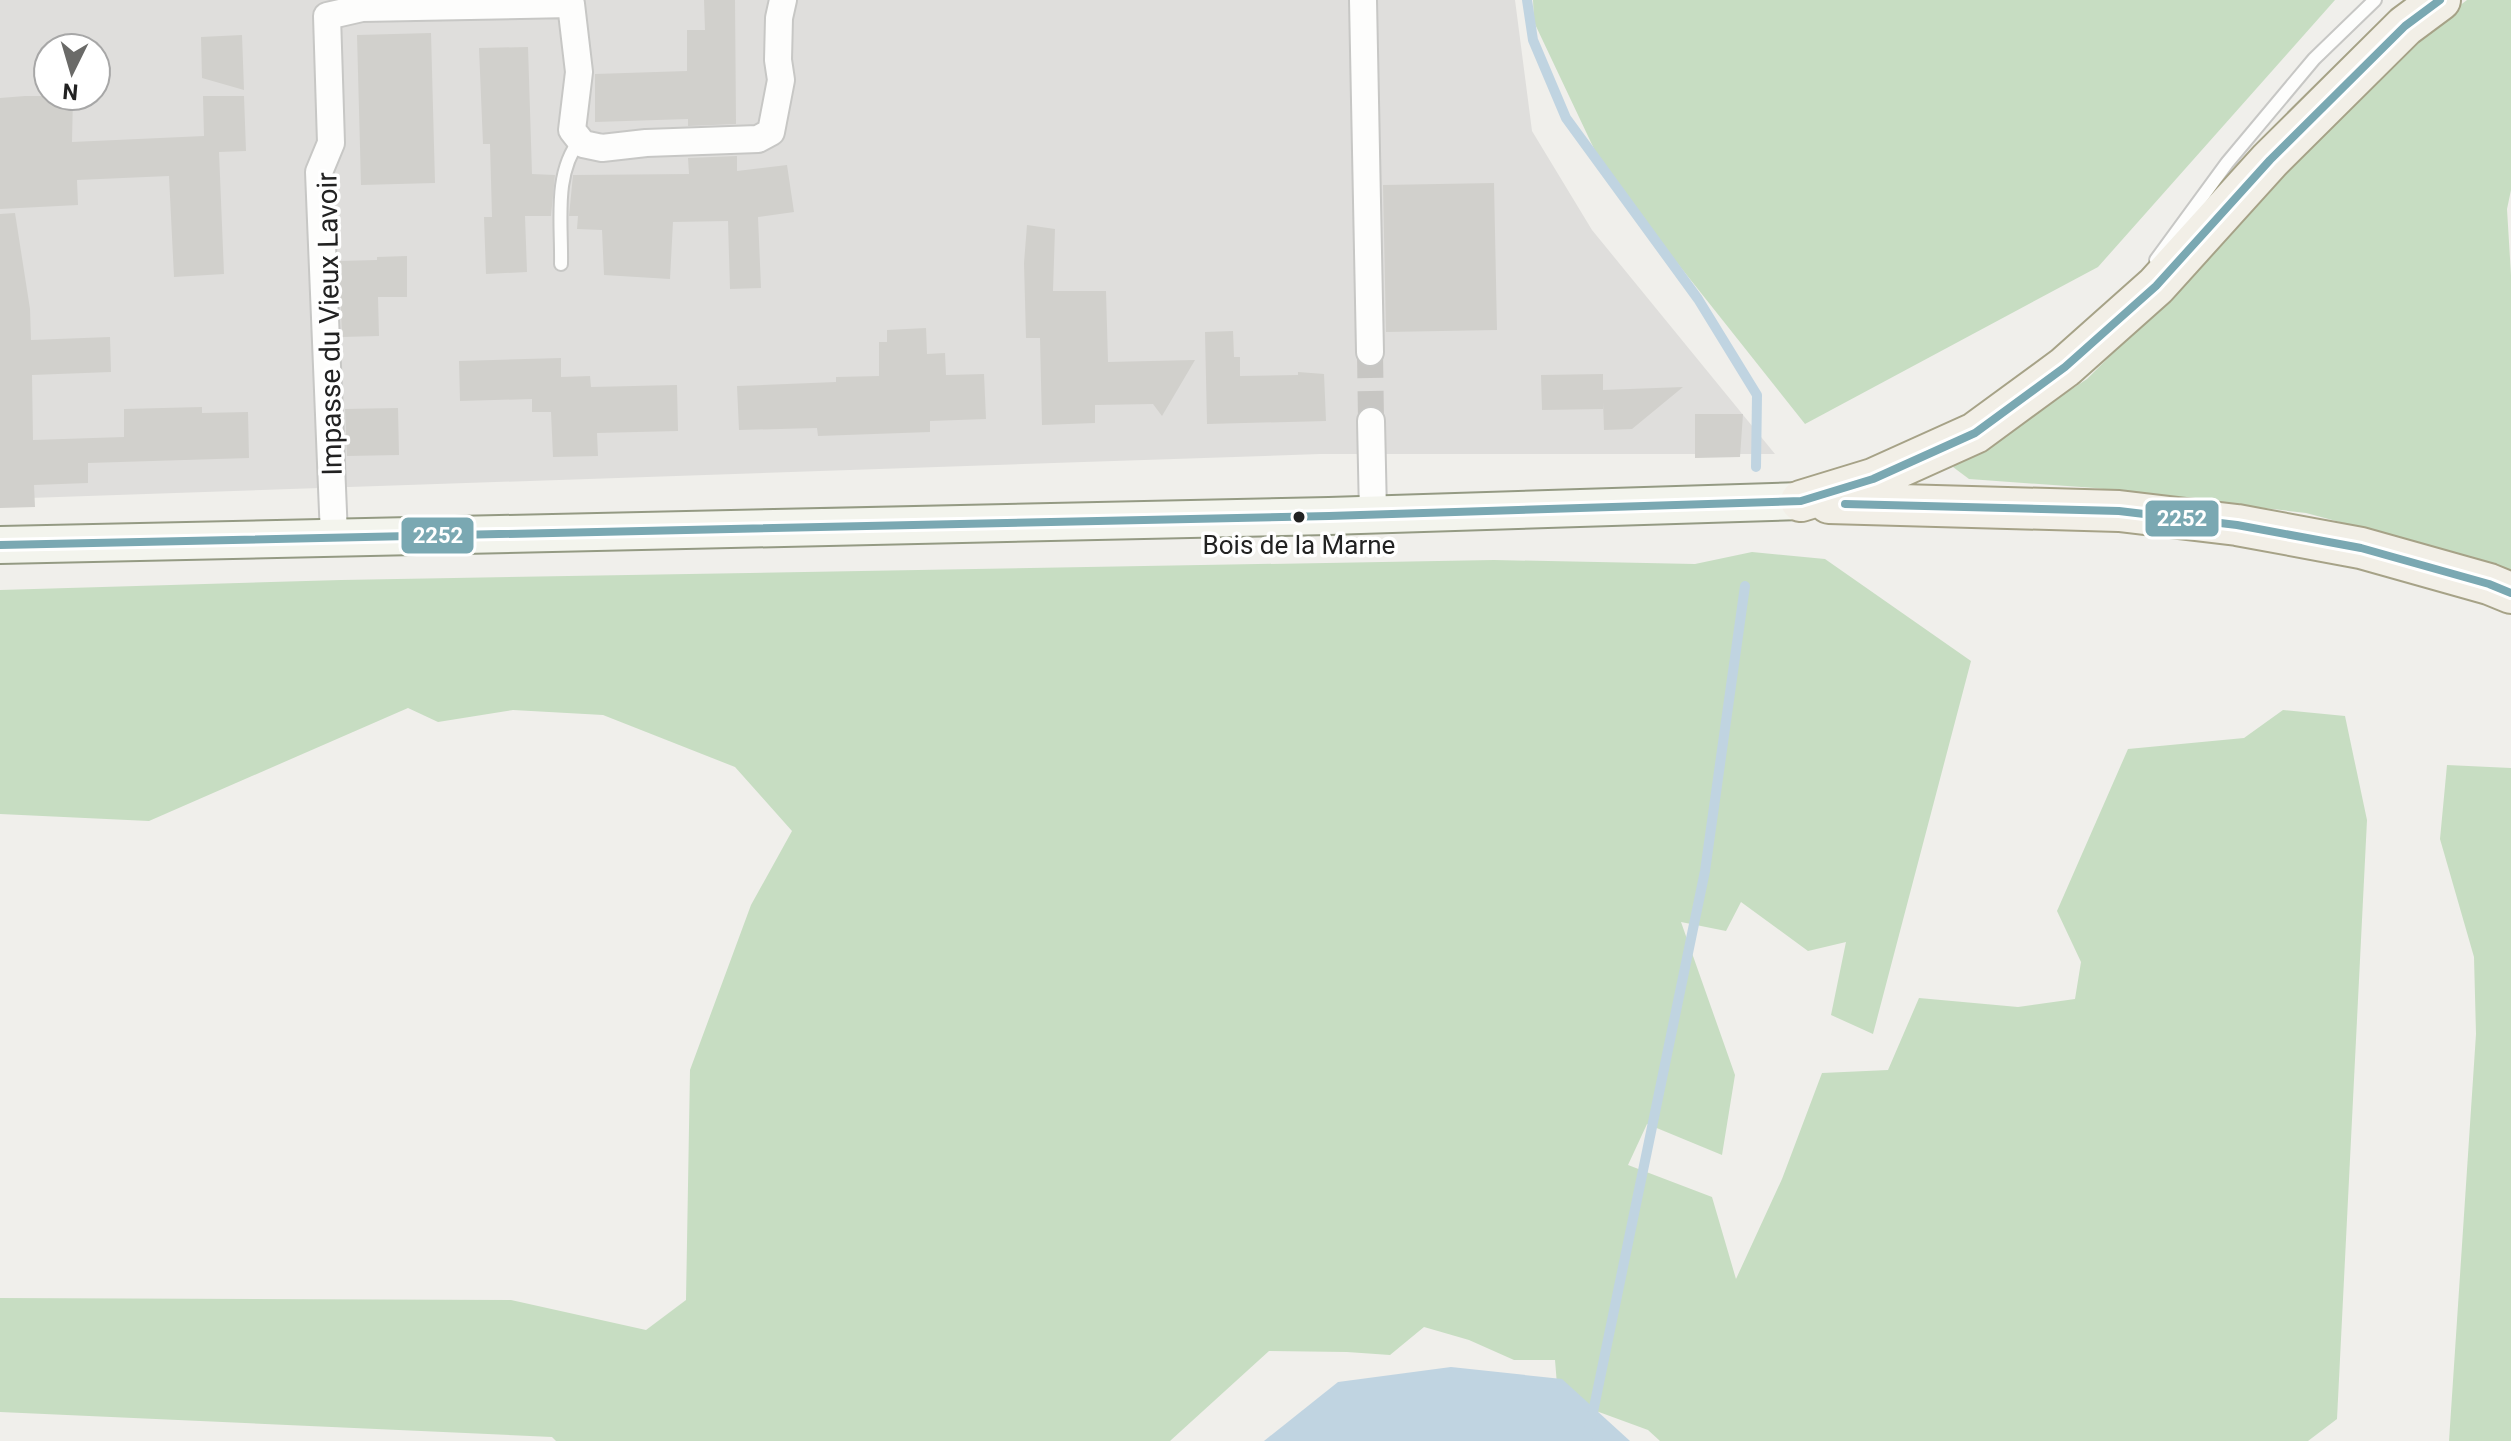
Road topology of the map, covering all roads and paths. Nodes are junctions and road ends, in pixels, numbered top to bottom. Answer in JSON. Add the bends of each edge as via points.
{"nodes":[{"id":1,"x":783,"y":0,"type":"edge"},
{"id":2,"x":1363,"y":0,"type":"edge"},
{"id":3,"x":2375,"y":0,"type":"edge"},
{"id":4,"x":2440,"y":0,"type":"edge"},
{"id":5,"x":322,"y":8,"type":"edge"},
{"id":6,"x":580,"y":140,"type":"junction"},
{"id":7,"x":561,"y":264,"type":"dead end"},
{"id":8,"x":2129,"y":311,"type":"junction"},
{"id":9,"x":1370,"y":352,"type":"tunnel mouth"},
{"id":10,"x":1371,"y":421,"type":"tunnel mouth"},
{"id":11,"x":1801,"y":501,"type":"junction"},
{"id":12,"x":1373,"y":513,"type":"junction"},
{"id":13,"x":334,"y":536,"type":"junction"},
{"id":14,"x":0,"y":545,"type":"edge"},
{"id":15,"x":2511,"y":593,"type":"edge"}],
"edges":[{"from":1,"to":6,"type":"street","via":[[781,80],[771,132],[758,139],[602,148]]},
{"from":2,"to":9,"type":"street"},
{"from":3,"to":8,"type":"lane","via":[[2314,59],[2227,163],[2159,255]]},
{"from":4,"to":8,"type":"main road","via":[[2405,26],[2270,160]]},
{"from":5,"to":6,"type":"street","name":"Impasse du Vieux Lavoir","via":[[571,4],[579,72],[572,130]]},
{"from":5,"to":13,"type":"street","name":"Impasse du Vieux Lavoir","via":[[331,143],[319,172]]},
{"from":6,"to":7,"type":"lane","via":[[562,174]]},
{"from":8,"to":11,"type":"main road","via":[[2065,367],[1975,433],[1873,479]]},
{"from":10,"to":12,"type":"street"},
{"from":11,"to":12,"type":"main road"},
{"from":11,"to":15,"type":"main road","via":[[2119,511],[2237,525],[2361,548]]},
{"from":12,"to":13,"type":"main road"},
{"from":13,"to":14,"type":"main road"}]}
